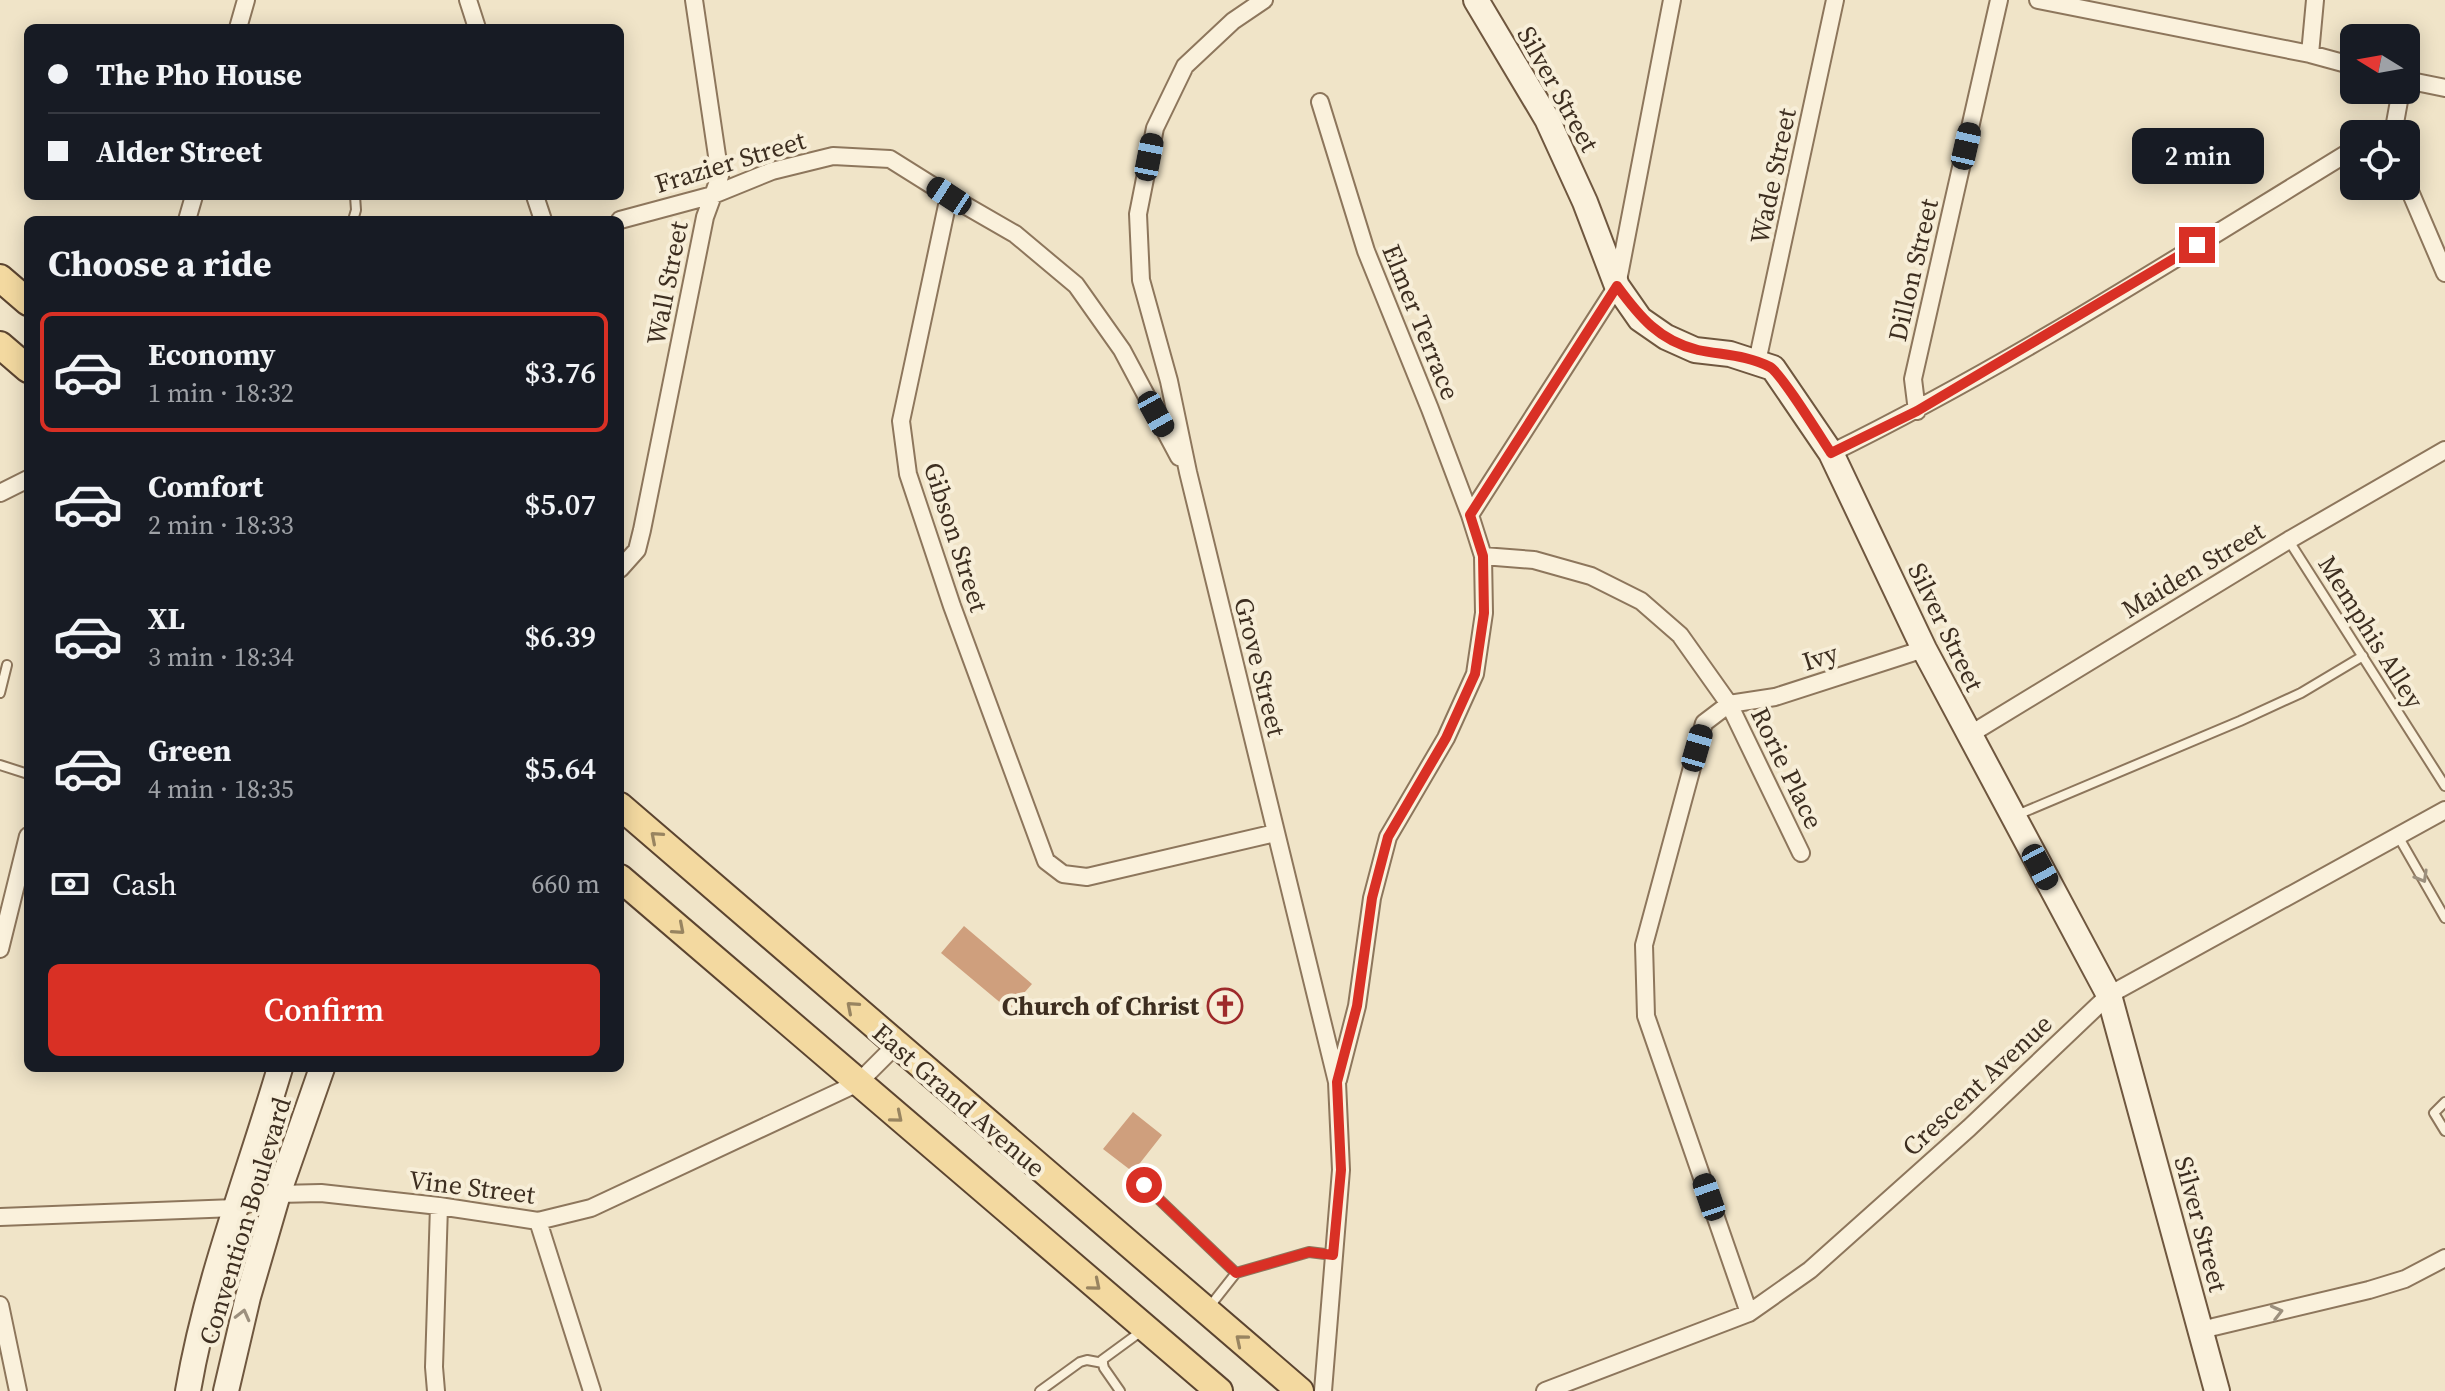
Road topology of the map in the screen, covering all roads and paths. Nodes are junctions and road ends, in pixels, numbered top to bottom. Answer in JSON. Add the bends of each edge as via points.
{"nodes":[{"id":1,"x":246,"y":0,"type":"edge"},
{"id":2,"x":468,"y":0,"type":"edge"},
{"id":3,"x":697,"y":0,"type":"edge"},
{"id":4,"x":1264,"y":0,"type":"edge"},
{"id":5,"x":1476,"y":0,"type":"edge"},
{"id":6,"x":1672,"y":0,"type":"edge"},
{"id":7,"x":1835,"y":0,"type":"edge"},
{"id":8,"x":1999,"y":0,"type":"edge"},
{"id":9,"x":2038,"y":0,"type":"edge"},
{"id":10,"x":2315,"y":0,"type":"edge"},
{"id":11,"x":239,"y":24,"type":"edge"},
{"id":12,"x":476,"y":24,"type":"edge"},
{"id":13,"x":2310,"y":54,"type":"junction"},
{"id":14,"x":2340,"y":62,"type":"edge"},
{"id":15,"x":2420,"y":83,"type":"edge"},
{"id":16,"x":2445,"y":88,"type":"edge"},
{"id":17,"x":1320,"y":102,"type":"dead end"},
{"id":18,"x":2340,"y":157,"type":"edge"},
{"id":19,"x":713,"y":195,"type":"junction"},
{"id":20,"x":949,"y":196,"type":"junction"},
{"id":21,"x":2414,"y":200,"type":"edge"},
{"id":22,"x":624,"y":219,"type":"edge"},
{"id":23,"x":2445,"y":273,"type":"edge"},
{"id":24,"x":0,"y":278,"type":"edge"},
{"id":25,"x":1617,"y":286,"type":"junction"},
{"id":26,"x":24,"y":299,"type":"edge"},
{"id":27,"x":0,"y":345,"type":"edge"},
{"id":28,"x":1757,"y":362,"type":"junction"},
{"id":29,"x":24,"y":366,"type":"edge"},
{"id":30,"x":1917,"y":411,"type":"junction"},
{"id":31,"x":2445,"y":450,"type":"edge"},
{"id":32,"x":1831,"y":453,"type":"junction"},
{"id":33,"x":1188,"y":472,"type":"junction"},
{"id":34,"x":24,"y":481,"type":"edge"},
{"id":35,"x":0,"y":493,"type":"edge"},
{"id":36,"x":1470,"y":515,"type":"junction"},
{"id":37,"x":2289,"y":540,"type":"junction"},
{"id":38,"x":1483,"y":556,"type":"junction"},
{"id":39,"x":624,"y":565,"type":"edge"},
{"id":40,"x":1924,"y":649,"type":"junction"},
{"id":41,"x":2363,"y":656,"type":"junction"},
{"id":42,"x":7,"y":665,"type":"dead end"},
{"id":43,"x":0,"y":693,"type":"edge"},
{"id":44,"x":1729,"y":704,"type":"junction"},
{"id":45,"x":1969,"y":735,"type":"junction"},
{"id":46,"x":0,"y":765,"type":"edge"},
{"id":47,"x":24,"y":773,"type":"edge"},
{"id":48,"x":2445,"y":786,"type":"edge"},
{"id":49,"x":624,"y":809,"type":"edge"},
{"id":50,"x":2445,"y":810,"type":"edge"},
{"id":51,"x":2013,"y":817,"type":"junction"},
{"id":52,"x":1275,"y":833,"type":"junction"},
{"id":53,"x":2398,"y":836,"type":"junction"},
{"id":54,"x":24,"y":852,"type":"edge"},
{"id":55,"x":1801,"y":853,"type":"dead end"},
{"id":56,"x":624,"y":881,"type":"edge"},
{"id":57,"x":2445,"y":918,"type":"edge"},
{"id":58,"x":0,"y":949,"type":"edge"},
{"id":59,"x":2109,"y":995,"type":"junction"},
{"id":60,"x":896,"y":1045,"type":"junction"},
{"id":61,"x":279,"y":1072,"type":"edge"},
{"id":62,"x":321,"y":1072,"type":"edge"},
{"id":63,"x":1337,"y":1082,"type":"junction"},
{"id":64,"x":858,"y":1083,"type":"junction"},
{"id":65,"x":2445,"y":1102,"type":"edge"},
{"id":66,"x":2445,"y":1131,"type":"edge"},
{"id":67,"x":1144,"y":1185,"type":"dead end"},
{"id":68,"x":278,"y":1194,"type":"junction"},
{"id":69,"x":439,"y":1206,"type":"junction"},
{"id":70,"x":235,"y":1208,"type":"junction"},
{"id":71,"x":0,"y":1217,"type":"edge"},
{"id":72,"x":538,"y":1221,"type":"junction"},
{"id":73,"x":1333,"y":1255,"type":"junction"},
{"id":74,"x":2445,"y":1258,"type":"edge"},
{"id":75,"x":1236,"y":1273,"type":"junction"},
{"id":76,"x":0,"y":1305,"type":"edge"},
{"id":77,"x":1207,"y":1311,"type":"junction"},
{"id":78,"x":1749,"y":1313,"type":"junction"},
{"id":79,"x":1145,"y":1328,"type":"junction"},
{"id":80,"x":2201,"y":1330,"type":"junction"},
{"id":81,"x":1103,"y":1363,"type":"junction"},
{"id":82,"x":7,"y":1371,"type":"edge"},
{"id":83,"x":18,"y":1391,"type":"edge"},
{"id":84,"x":188,"y":1391,"type":"edge"},
{"id":85,"x":226,"y":1391,"type":"edge"},
{"id":86,"x":436,"y":1391,"type":"edge"},
{"id":87,"x":592,"y":1391,"type":"edge"},
{"id":88,"x":1040,"y":1391,"type":"edge"},
{"id":89,"x":1120,"y":1391,"type":"edge"},
{"id":90,"x":1219,"y":1391,"type":"edge"},
{"id":91,"x":1300,"y":1391,"type":"edge"},
{"id":92,"x":1323,"y":1391,"type":"edge"},
{"id":93,"x":1545,"y":1391,"type":"edge"},
{"id":94,"x":2217,"y":1391,"type":"edge"}],
"edges":[{"from":1,"to":11,"type":"street"},
{"from":2,"to":12,"type":"street"},
{"from":3,"to":19,"type":"street","name":"Wall Street","via":[[720,176]]},
{"from":4,"to":33,"type":"street","name":"Grove Street","via":[[1185,66],[1155,128],[1138,214],[1141,280]]},
{"from":5,"to":25,"type":"street","name":"Silver Street","via":[[1547,119]]},
{"from":6,"to":25,"type":"street"},
{"from":7,"to":28,"type":"street","name":"Wade Street"},
{"from":8,"to":30,"type":"street","name":"Dillon Street","via":[[1913,379]]},
{"from":9,"to":13,"type":"street"},
{"from":10,"to":13,"type":"street"},
{"from":13,"to":14,"type":"street"},
{"from":15,"to":16,"type":"street"},
{"from":17,"to":36,"type":"street","name":"Elmer Terrace","via":[[1366,251]]},
{"from":18,"to":30,"type":"street"},
{"from":19,"to":20,"type":"street","name":"Frazier Street","via":[[772,171],[833,156],[890,159]]},
{"from":19,"to":22,"type":"street","name":"Frazier Street"},
{"from":19,"to":39,"type":"street","name":"Wall Street","via":[[642,530],[637,550]]},
{"from":20,"to":33,"type":"street","name":"Frazier Street","via":[[1015,234],[1076,285],[1122,350]]},
{"from":20,"to":52,"type":"street","name":"Gibson Street","via":[[901,421],[908,474],[1046,861],[1063,874],[1087,877]]},
{"from":21,"to":23,"type":"street"},
{"from":24,"to":26,"type":"main road"},
{"from":25,"to":28,"type":"street","name":"Silver Street","via":[[1640,319],[1666,337],[1695,350]]},
{"from":25,"to":36,"type":"street"},
{"from":27,"to":29,"type":"main road"},
{"from":28,"to":32,"type":"street","name":"Silver Street","via":[[1773,368]]},
{"from":30,"to":32,"type":"street"},
{"from":31,"to":37,"type":"street","name":"Maiden Street"},
{"from":32,"to":40,"type":"street","name":"Silver Street"},
{"from":33,"to":52,"type":"street","name":"Grove Street"},
{"from":34,"to":35,"type":"street"},
{"from":36,"to":38,"type":"street","name":"Elmer Terrace"},
{"from":37,"to":41,"type":"lane","name":"Memphis Alley"},
{"from":37,"to":45,"type":"street","name":"Maiden Street"},
{"from":38,"to":44,"type":"street","name":"Rorie Place","via":[[1534,560],[1591,576],[1641,601],[1680,635]]},
{"from":38,"to":63,"type":"street","name":"Elmer Terrace","via":[[1484,613],[1475,674],[1446,738],[1388,837],[1372,898],[1357,1006]]},
{"from":40,"to":44,"type":"street","name":"Ivy","via":[[1775,697]]},
{"from":40,"to":45,"type":"street","name":"Silver Street"},
{"from":41,"to":48,"type":"lane","name":"Memphis Alley"},
{"from":41,"to":51,"type":"lane","via":[[2301,693]]},
{"from":42,"to":43,"type":"lane"},
{"from":44,"to":55,"type":"street","name":"Rorie Place"},
{"from":44,"to":78,"type":"street","via":[[1704,723],[1644,945],[1646,1016]]},
{"from":45,"to":51,"type":"street","name":"Silver Street"},
{"from":46,"to":47,"type":"lane"},
{"from":60,"to":49,"type":"main road","name":"East Grand Avenue","one_way":true},
{"from":50,"to":53,"type":"street","name":"Crescent Avenue"},
{"from":51,"to":59,"type":"street","name":"Silver Street"},
{"from":52,"to":63,"type":"street","name":"Grove Street"},
{"from":53,"to":57,"type":"lane","one_way":true},
{"from":53,"to":59,"type":"street","name":"Crescent Avenue"},
{"from":54,"to":58,"type":"street"},
{"from":56,"to":64,"type":"main road","name":"East Grand Avenue","one_way":true},
{"from":59,"to":78,"type":"street","name":"Crescent Avenue","via":[[1822,1260]]},
{"from":59,"to":80,"type":"street","name":"Silver Street"},
{"from":60,"to":64,"type":"street","name":"Vine Street"},
{"from":60,"to":77,"type":"main road","name":"East Grand Avenue"},
{"from":61,"to":70,"type":"street","name":"Convention Boulevard"},
{"from":62,"to":68,"type":"street","name":"Convention Boulevard"},
{"from":63,"to":73,"type":"street","name":"Grove Street","via":[[1341,1170]]},
{"from":64,"to":72,"type":"street","name":"Vine Street","via":[[591,1208]]},
{"from":64,"to":79,"type":"main road","name":"East Grand Avenue","one_way":true},
{"from":65,"to":66,"type":"lane","via":[[2434,1113]]},
{"from":67,"to":75,"type":"lane"},
{"from":68,"to":69,"type":"street","name":"Vine Street","via":[[321,1193]]},
{"from":68,"to":70,"type":"street","name":"Vine Street"},
{"from":85,"to":68,"type":"street","name":"Convention Boulevard","one_way":true},
{"from":69,"to":72,"type":"street","name":"Vine Street"},
{"from":69,"to":86,"type":"street"},
{"from":70,"to":71,"type":"street","name":"Vine Street"},
{"from":70,"to":84,"type":"street","name":"Convention Boulevard"},
{"from":72,"to":87,"type":"street"},
{"from":73,"to":75,"type":"lane","via":[[1309,1252]]},
{"from":73,"to":92,"type":"street","name":"Grove Street"},
{"from":80,"to":74,"type":"street","one_way":true,"via":[[2369,1290]]},
{"from":75,"to":77,"type":"lane"},
{"from":76,"to":82,"type":"street"},
{"from":91,"to":77,"type":"main road","name":"East Grand Avenue","one_way":true},
{"from":78,"to":93,"type":"street","name":"Crescent Avenue"},
{"from":79,"to":81,"type":"lane"},
{"from":79,"to":90,"type":"main road","name":"East Grand Avenue"},
{"from":80,"to":94,"type":"street","name":"Silver Street"},
{"from":81,"to":88,"type":"lane","via":[[1080,1362]]},
{"from":81,"to":89,"type":"lane"},
{"from":82,"to":83,"type":"street"}]}
